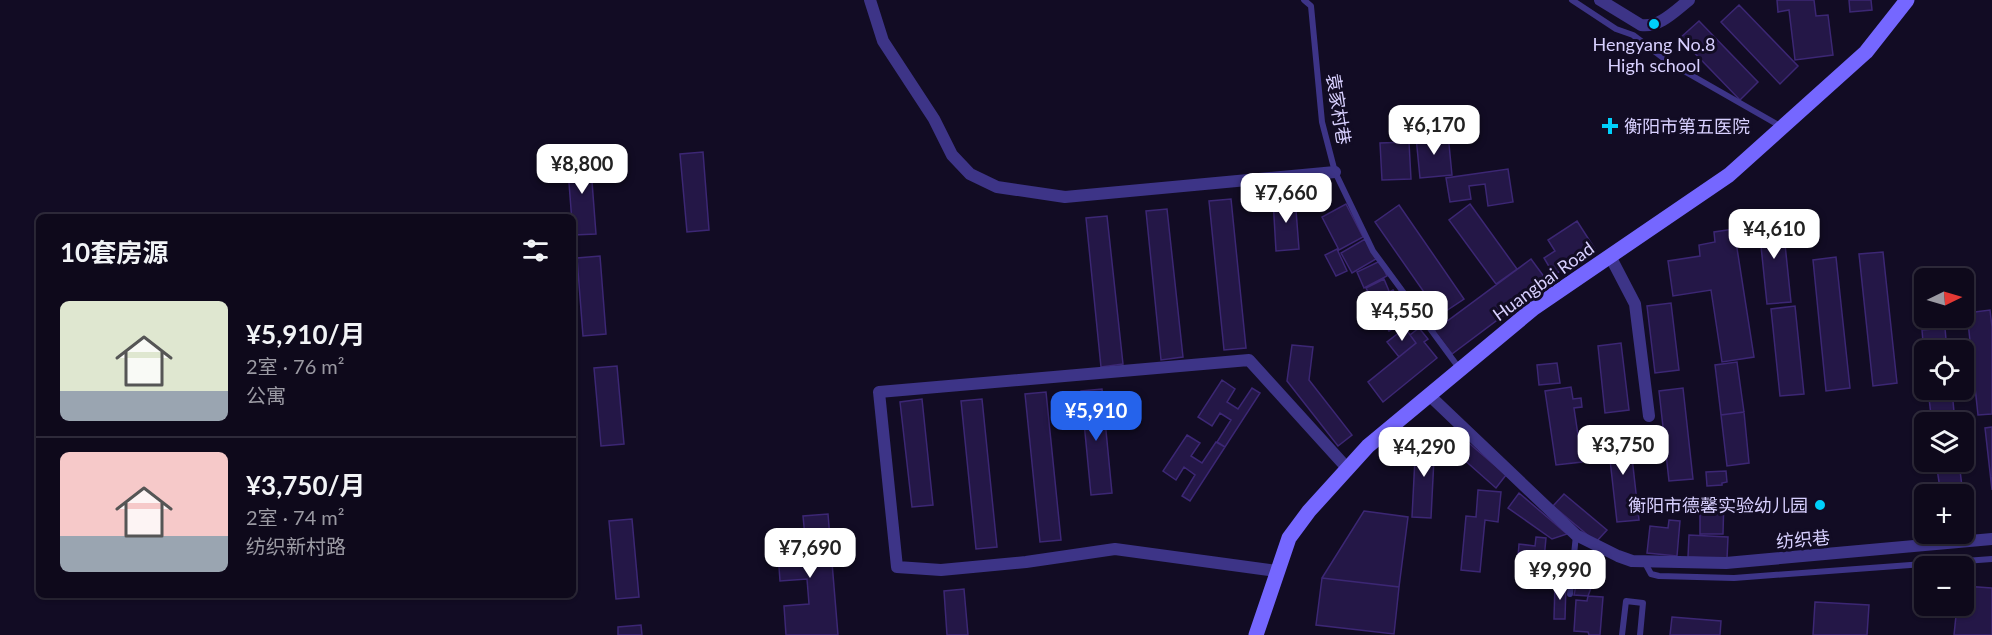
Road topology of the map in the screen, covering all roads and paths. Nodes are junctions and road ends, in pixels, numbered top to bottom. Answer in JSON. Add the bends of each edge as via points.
{"nodes":[{"id":1,"x":870,"y":0,"type":"edge"},
{"id":2,"x":1304,"y":0,"type":"edge"},
{"id":3,"x":1572,"y":0,"type":"edge"},
{"id":4,"x":1600,"y":0,"type":"edge"},
{"id":5,"x":1689,"y":0,"type":"edge"},
{"id":6,"x":1907,"y":0,"type":"edge"},
{"id":7,"x":1782,"y":127,"type":"junction"},
{"id":8,"x":1335,"y":171,"type":"junction"},
{"id":9,"x":1610,"y":256,"type":"junction"},
{"id":10,"x":1460,"y":369,"type":"junction"},
{"id":11,"x":1429,"y":395,"type":"junction"},
{"id":12,"x":1649,"y":416,"type":"dead end"},
{"id":13,"x":1347,"y":468,"type":"junction"},
{"id":14,"x":1576,"y":535,"type":"junction"},
{"id":15,"x":1992,"y":539,"type":"edge"},
{"id":16,"x":1992,"y":559,"type":"edge"},
{"id":17,"x":1644,"y":561,"type":"junction"},
{"id":18,"x":1277,"y":571,"type":"junction"},
{"id":19,"x":1570,"y":594,"type":"dead end"},
{"id":20,"x":1257,"y":635,"type":"edge"},
{"id":21,"x":1622,"y":635,"type":"edge"},
{"id":22,"x":1640,"y":635,"type":"edge"}],
"edges":[{"from":1,"to":8,"type":"street","via":[[883,41],[934,119],[952,155],[970,174],[997,187],[1065,197]]},
{"from":2,"to":8,"type":"lane","name":"袁家村巷","via":[[1311,6],[1322,122]]},
{"from":3,"to":7,"type":"lane"},
{"from":4,"to":5,"type":"street","via":[[1648,26],[1657,24]]},
{"from":6,"to":7,"type":"main road","name":"Huangbai Road","via":[[1866,52]]},
{"from":7,"to":9,"type":"main road","name":"Huangbai Road","via":[[1729,175]]},
{"from":8,"to":10,"type":"lane","name":"袁家村巷","via":[[1373,250]]},
{"from":9,"to":10,"type":"main road","name":"Huangbai Road","via":[[1534,308]]},
{"from":9,"to":12,"type":"street","via":[[1635,304]]},
{"from":10,"to":11,"type":"main road","name":"Huangbai Road"},
{"from":11,"to":13,"type":"main road","name":"Huangbai Road"},
{"from":11,"to":14,"type":"street","name":"纺织巷"},
{"from":13,"to":18,"type":"main road","name":"Huangbai Road","via":[[1289,538]]},
{"from":13,"to":18,"type":"street","via":[[1249,360],[879,392],[897,567],[940,570],[1114,549]]},
{"from":14,"to":17,"type":"street","name":"纺织巷","via":[[1618,556]]},
{"from":14,"to":19,"type":"lane"},
{"from":15,"to":17,"type":"street","name":"纺织巷","via":[[1737,562]]},
{"from":16,"to":17,"type":"lane","via":[[1734,578],[1659,576],[1651,574]]},
{"from":18,"to":20,"type":"main road","name":"Huangbai Road"},
{"from":21,"to":22,"type":"lane","via":[[1626,601],[1643,603]]}]}
